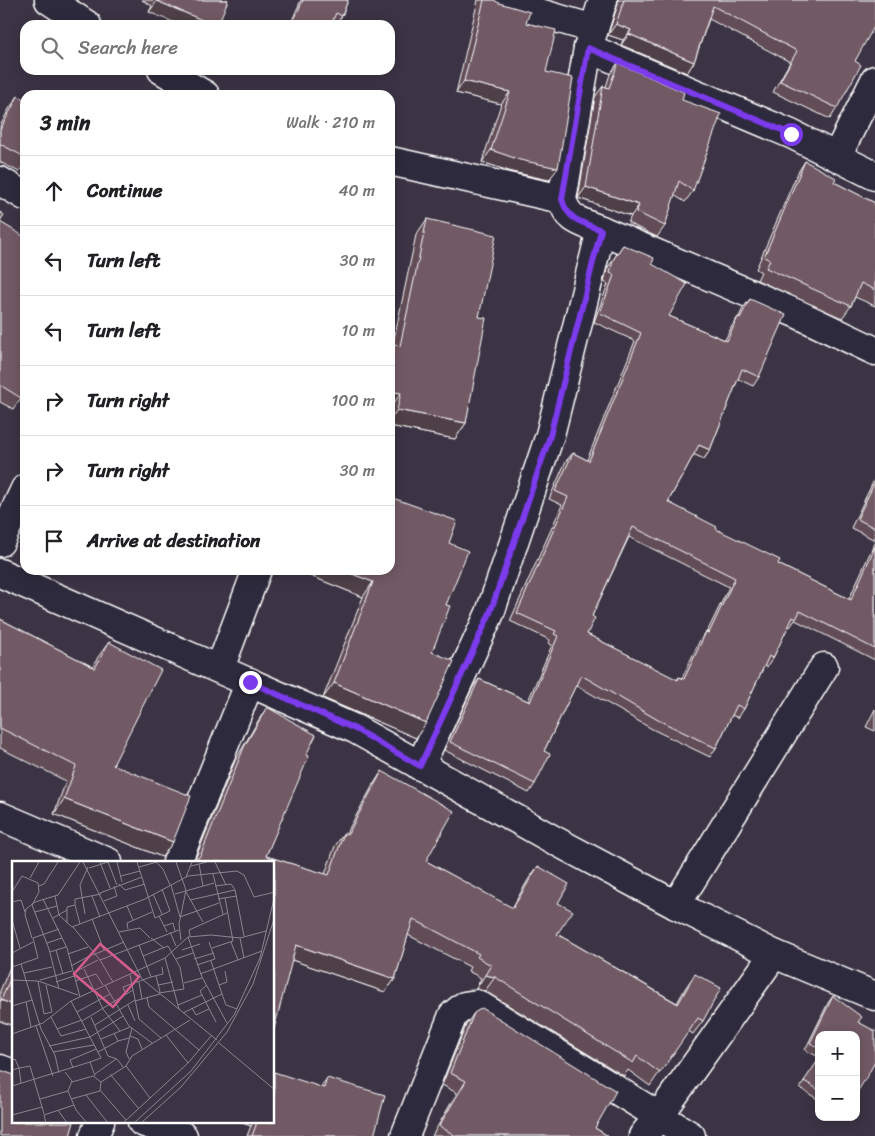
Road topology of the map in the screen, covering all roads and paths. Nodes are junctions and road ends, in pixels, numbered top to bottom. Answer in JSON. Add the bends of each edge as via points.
{"nodes":[{"id":1,"x":49,"y":0,"type":"edge"},
{"id":2,"x":495,"y":0,"type":"edge"},
{"id":3,"x":603,"y":0,"type":"edge"},
{"id":4,"x":79,"y":20,"type":"edge"},
{"id":5,"x":591,"y":39,"type":"junction"},
{"id":6,"x":171,"y":75,"type":"edge"},
{"id":7,"x":875,"y":80,"type":"edge"},
{"id":8,"x":196,"y":90,"type":"edge"},
{"id":9,"x":837,"y":156,"type":"junction"},
{"id":10,"x":395,"y":162,"type":"edge"},
{"id":11,"x":875,"y":176,"type":"edge"},
{"id":12,"x":0,"y":181,"type":"edge"},
{"id":13,"x":20,"y":193,"type":"edge"},
{"id":14,"x":562,"y":199,"type":"junction"},
{"id":15,"x":601,"y":230,"type":"junction"},
{"id":16,"x":875,"y":351,"type":"edge"},
{"id":17,"x":20,"y":500,"type":"edge"},
{"id":18,"x":0,"y":542,"type":"edge"},
{"id":19,"x":0,"y":573,"type":"edge"},
{"id":20,"x":254,"y":575,"type":"edge"},
{"id":21,"x":824,"y":667,"type":"dead end"},
{"id":22,"x":220,"y":668,"type":"junction"},
{"id":23,"x":250,"y":682,"type":"junction"},
{"id":24,"x":420,"y":766,"type":"junction"},
{"id":25,"x":0,"y":816,"type":"edge"},
{"id":26,"x":106,"y":861,"type":"edge"},
{"id":27,"x":177,"y":861,"type":"edge"},
{"id":28,"x":676,"y":905,"type":"junction"},
{"id":29,"x":774,"y":954,"type":"junction"},
{"id":30,"x":875,"y":996,"type":"edge"},
{"id":31,"x":0,"y":1069,"type":"edge"},
{"id":32,"x":12,"y":1073,"type":"edge"},
{"id":33,"x":99,"y":1124,"type":"edge"},
{"id":34,"x":148,"y":1124,"type":"edge"},
{"id":35,"x":651,"y":1126,"type":"edge"},
{"id":36,"x":94,"y":1136,"type":"edge"},
{"id":37,"x":183,"y":1136,"type":"edge"},
{"id":38,"x":405,"y":1136,"type":"edge"},
{"id":39,"x":691,"y":1136,"type":"edge"}],
"edges":[{"from":1,"to":4,"type":"street"},
{"from":2,"to":5,"type":"street"},
{"from":3,"to":5,"type":"street"},
{"from":5,"to":9,"type":"street"},
{"from":5,"to":14,"type":"street"},
{"from":6,"to":8,"type":"street"},
{"from":7,"to":9,"type":"street"},
{"from":9,"to":11,"type":"street"},
{"from":10,"to":14,"type":"street"},
{"from":12,"to":13,"type":"street"},
{"from":14,"to":15,"type":"street","via":[[566,211],[573,218]]},
{"from":15,"to":16,"type":"street","via":[[800,315]]},
{"from":15,"to":24,"type":"street","via":[[547,445],[490,613]]},
{"from":17,"to":18,"type":"street"},
{"from":19,"to":22,"type":"street"},
{"from":20,"to":22,"type":"street"},
{"from":21,"to":28,"type":"street"},
{"from":22,"to":23,"type":"street"},
{"from":23,"to":24,"type":"street","via":[[355,729]]},
{"from":23,"to":27,"type":"street"},
{"from":24,"to":28,"type":"street"},
{"from":25,"to":26,"type":"street"},
{"from":28,"to":29,"type":"street"},
{"from":29,"to":30,"type":"street"},
{"from":29,"to":35,"type":"street"},
{"from":31,"to":32,"type":"street"},
{"from":33,"to":36,"type":"street"},
{"from":34,"to":37,"type":"street"},
{"from":35,"to":38,"type":"street","via":[[477,1004],[464,1006],[453,1015]]},
{"from":35,"to":39,"type":"street"}]}
